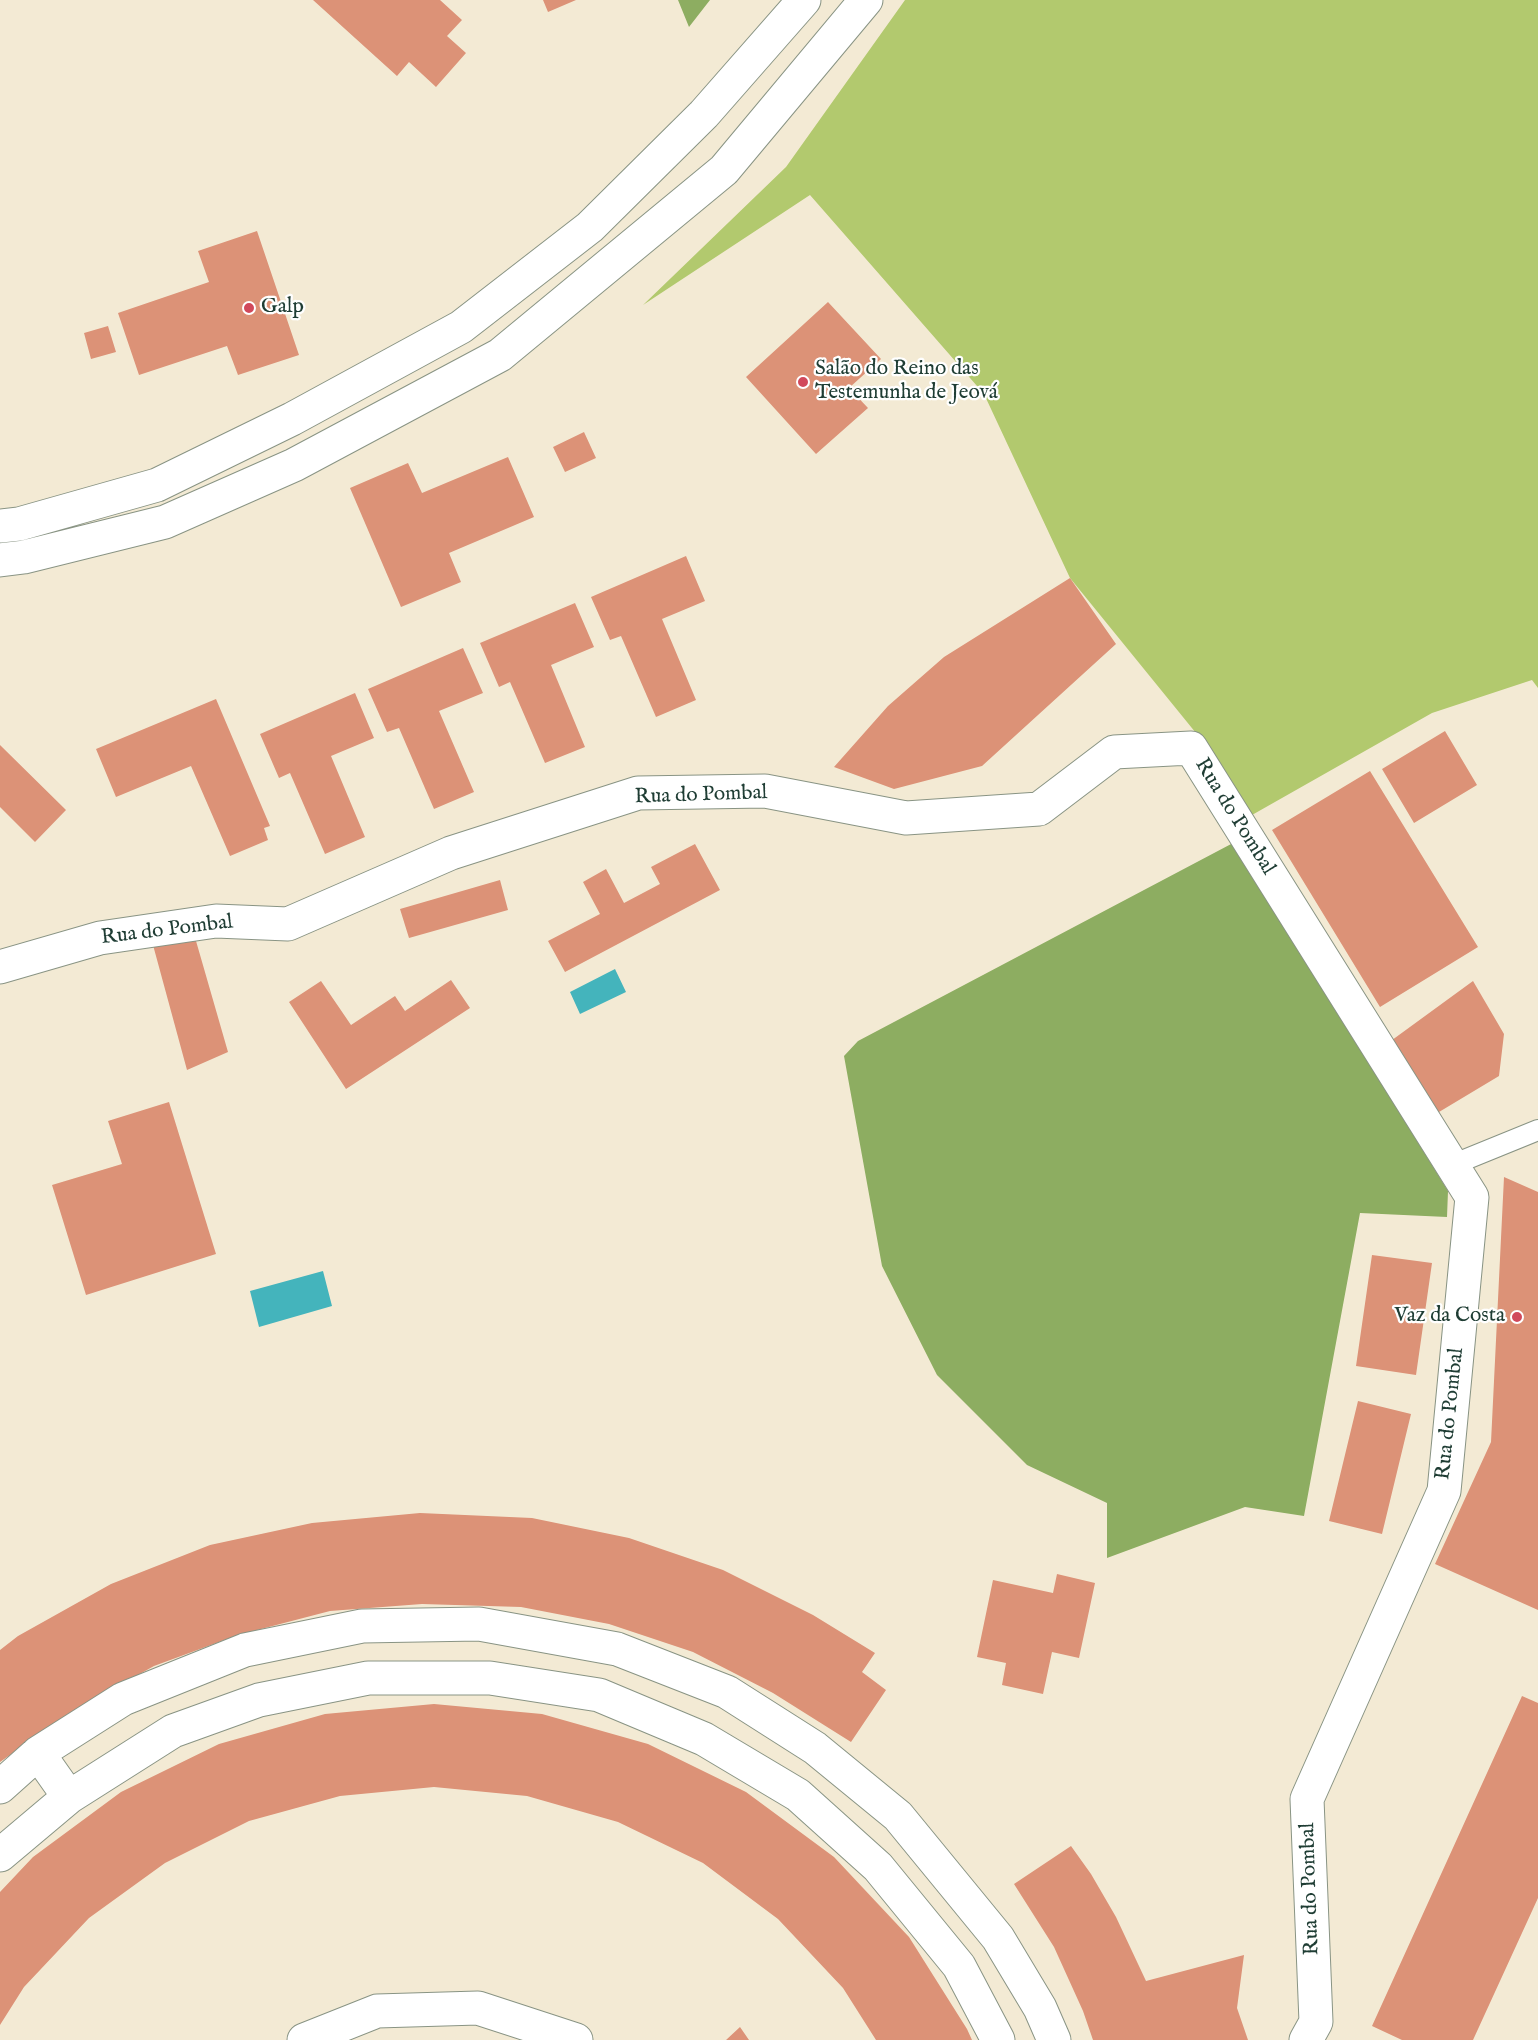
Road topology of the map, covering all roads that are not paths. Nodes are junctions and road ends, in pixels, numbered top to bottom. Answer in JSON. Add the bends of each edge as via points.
{"nodes":[{"id":1,"x":804,"y":0,"type":"edge"},
{"id":2,"x":866,"y":0,"type":"edge"},
{"id":3,"x":0,"y":526,"type":"edge"},
{"id":4,"x":0,"y":560,"type":"edge"},
{"id":5,"x":0,"y":967,"type":"edge"},
{"id":6,"x":1538,"y":1130,"type":"edge"},
{"id":7,"x":1452,"y":1165,"type":"junction"},
{"id":8,"x":362,"y":1626,"type":"junction"},
{"id":9,"x":368,"y":1678,"type":"junction"},
{"id":10,"x":727,"y":1692,"type":"junction"},
{"id":11,"x":704,"y":1739,"type":"junction"},
{"id":12,"x":38,"y":1753,"type":"junction"},
{"id":13,"x":0,"y":1787,"type":"edge"},
{"id":14,"x":69,"y":1797,"type":"junction"},
{"id":15,"x":0,"y":1855,"type":"edge"},
{"id":16,"x":998,"y":1938,"type":"junction"},
{"id":17,"x":959,"y":1966,"type":"junction"},
{"id":18,"x":574,"y":2039,"type":"edge"},
{"id":19,"x":304,"y":2040,"type":"edge"},
{"id":20,"x":999,"y":2040,"type":"edge"},
{"id":21,"x":1054,"y":2040,"type":"edge"},
{"id":22,"x":1306,"y":2040,"type":"edge"}],
"edges":[{"from":1,"to":3,"type":"main road","via":[[704,114],[590,227],[461,327],[292,419],[157,485]]},
{"from":2,"to":4,"type":"main road","via":[[724,170],[500,355],[294,465],[165,522],[24,558]]},
{"from":5,"to":7,"type":"main road","name":"Rua do Pombal","via":[[123,934],[216,921],[288,924],[452,853],[638,794],[765,791],[906,818],[1039,809],[1114,752],[1191,748]]},
{"from":6,"to":7,"type":"lane"},
{"from":7,"to":22,"type":"main road","name":"Rua do Pombal","via":[[1472,1197],[1444,1491],[1307,1799],[1316,2022]]},
{"from":8,"to":9,"type":"main road"},
{"from":8,"to":10,"type":"main road","via":[[479,1624],[560,1638],[617,1649]]},
{"from":8,"to":12,"type":"main road","via":[[245,1650],[123,1699]]},
{"from":9,"to":11,"type":"main road","via":[[490,1678],[599,1695]]},
{"from":9,"to":14,"type":"main road","via":[[259,1700],[173,1731]]},
{"from":10,"to":11,"type":"main road"},
{"from":10,"to":16,"type":"main road","via":[[815,1748],[898,1816]]},
{"from":11,"to":17,"type":"main road","via":[[798,1795],[878,1867]]},
{"from":12,"to":13,"type":"main road"},
{"from":12,"to":14,"type":"main road"},
{"from":14,"to":15,"type":"main road"},
{"from":16,"to":17,"type":"main road"},
{"from":16,"to":21,"type":"main road","via":[[1040,2008]]},
{"from":17,"to":20,"type":"main road"},
{"from":18,"to":19,"type":"main road","via":[[478,2008],[377,2011]]}]}
